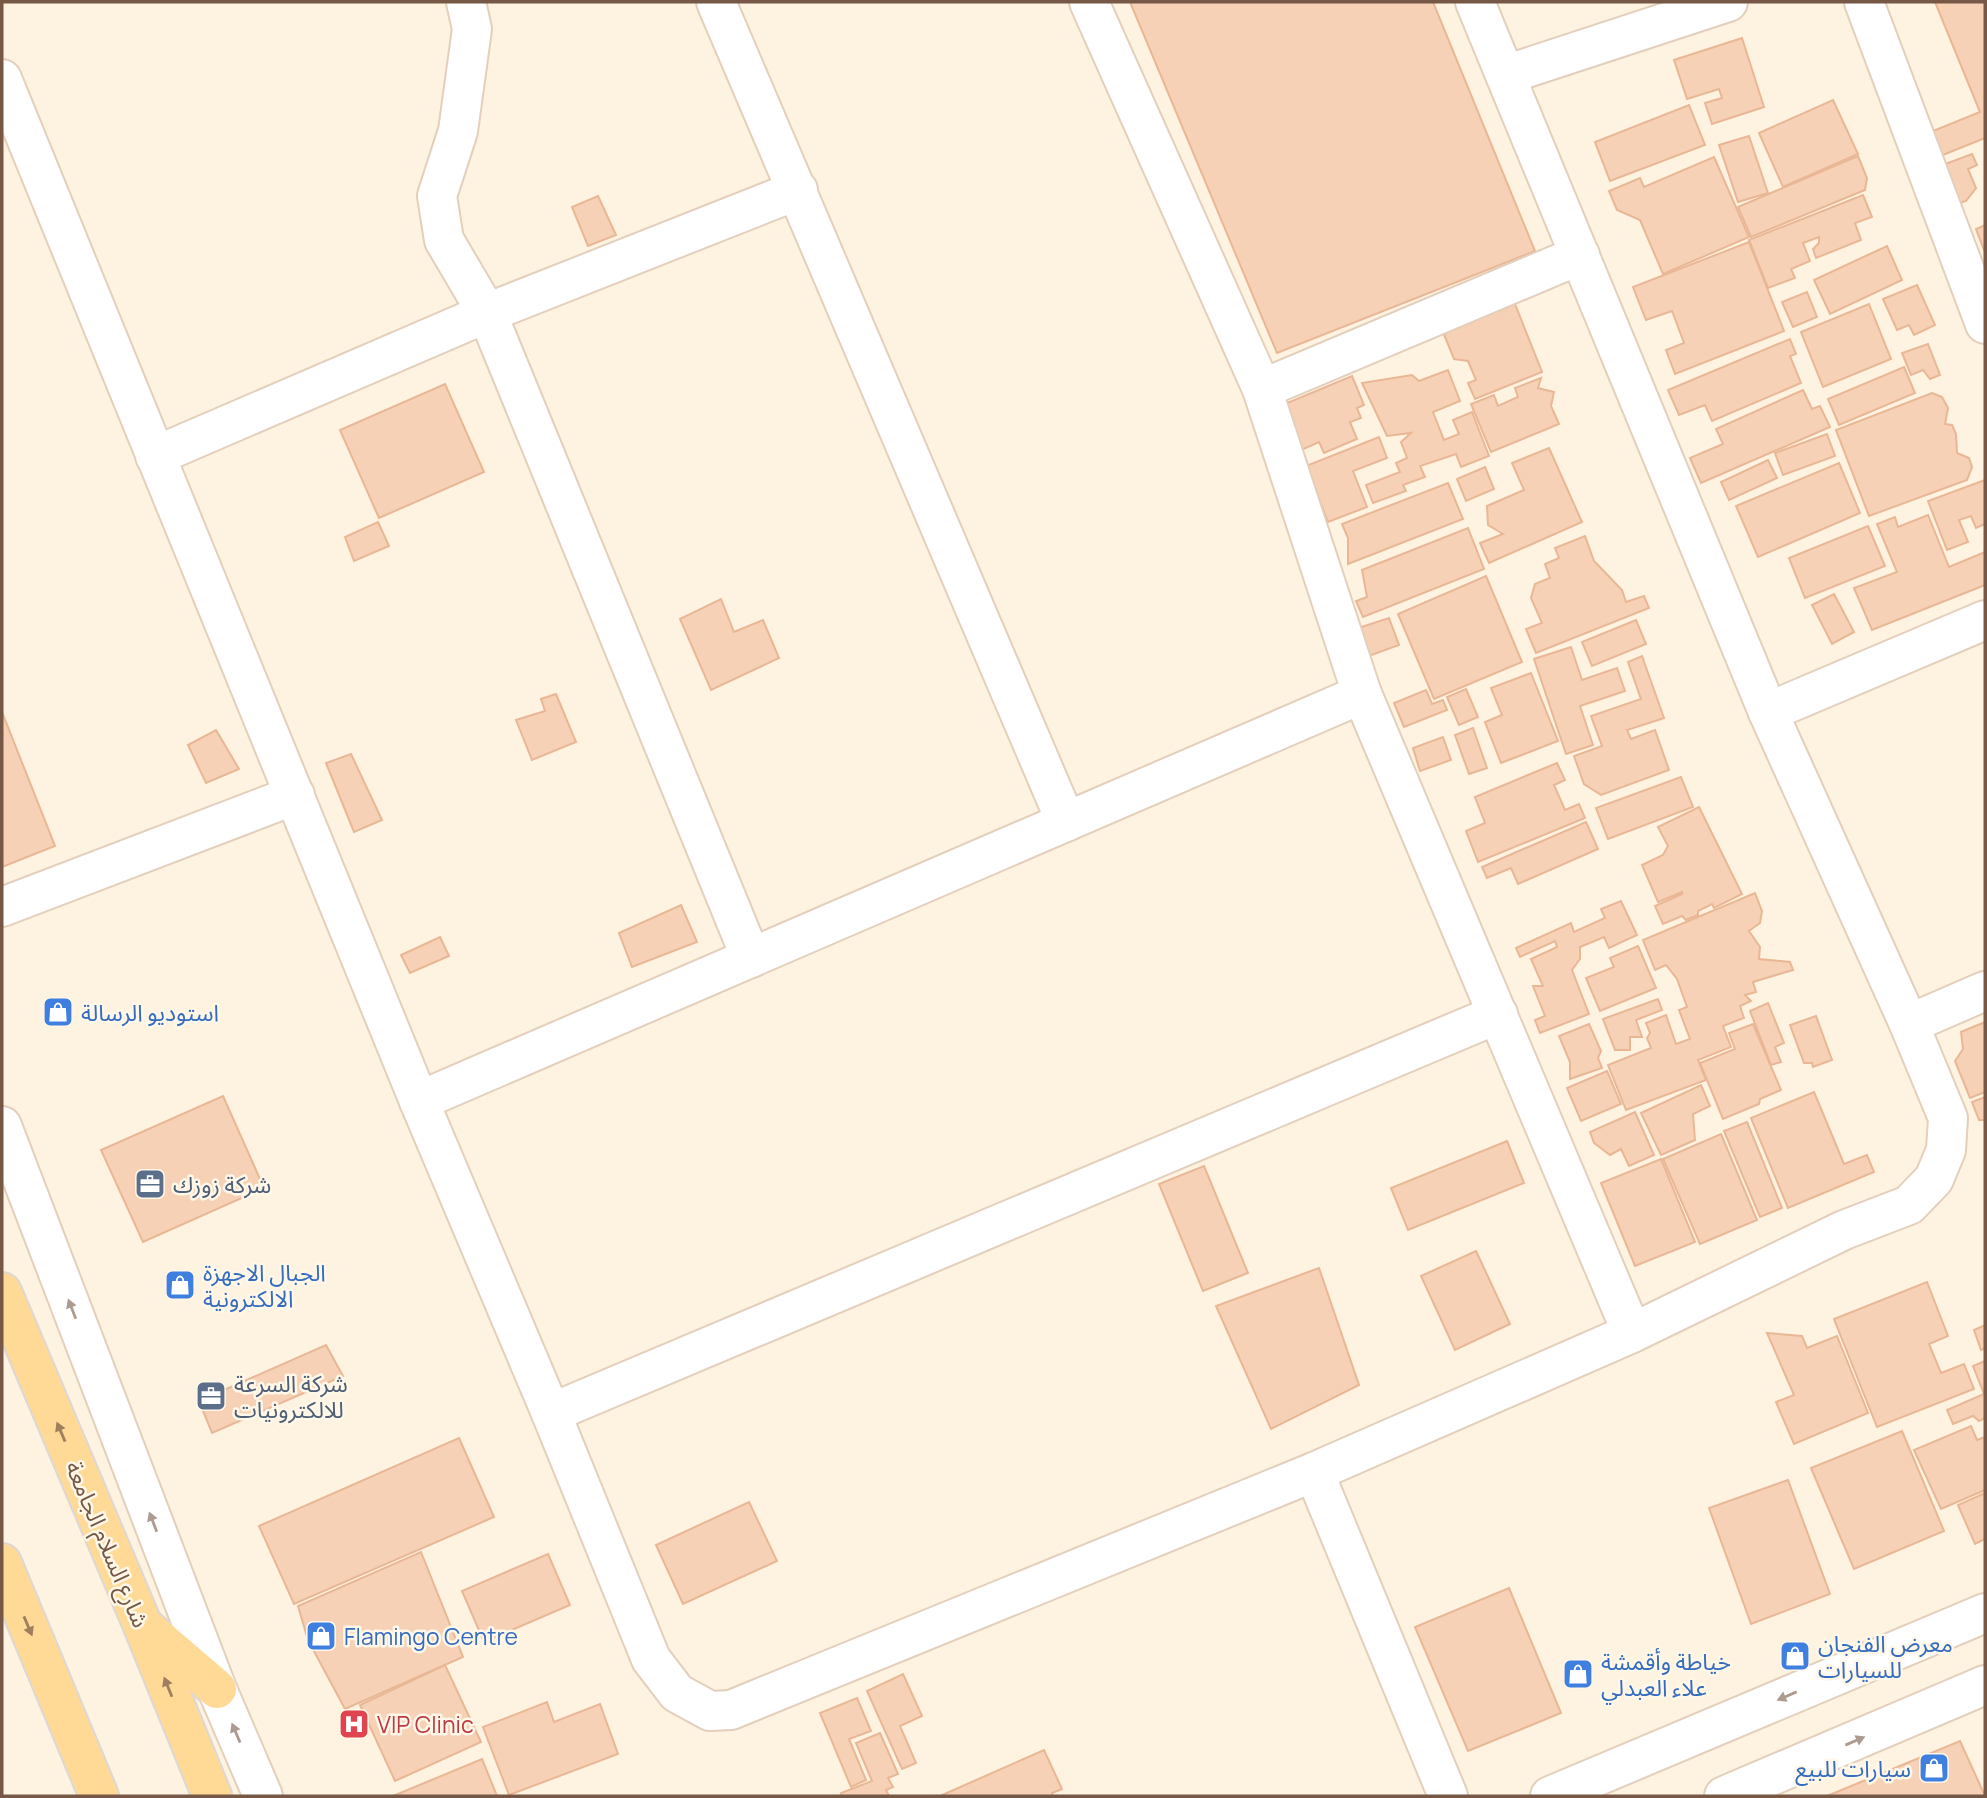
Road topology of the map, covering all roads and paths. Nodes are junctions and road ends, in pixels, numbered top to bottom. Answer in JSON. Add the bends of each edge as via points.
{"nodes":[{"id":1,"x":466,"y":2,"type":"edge"},
{"id":2,"x":716,"y":2,"type":"edge"},
{"id":3,"x":1088,"y":2,"type":"edge"},
{"id":4,"x":1475,"y":2,"type":"edge"},
{"id":5,"x":1728,"y":2,"type":"edge"},
{"id":6,"x":1864,"y":2,"type":"edge"},
{"id":7,"x":1505,"y":75,"type":"junction"},
{"id":8,"x":2,"y":79,"type":"edge"},
{"id":9,"x":798,"y":190,"type":"junction"},
{"id":10,"x":1580,"y":255,"type":"junction"},
{"id":11,"x":487,"y":313,"type":"junction"},
{"id":12,"x":1985,"y":324,"type":"edge"},
{"id":13,"x":1262,"y":389,"type":"junction"},
{"id":14,"x":155,"y":456,"type":"junction"},
{"id":15,"x":1985,"y":620,"type":"edge"},
{"id":16,"x":1362,"y":694,"type":"junction"},
{"id":17,"x":1768,"y":712,"type":"junction"},
{"id":18,"x":295,"y":795,"type":"junction"},
{"id":19,"x":1066,"y":822,"type":"junction"},
{"id":20,"x":2,"y":907,"type":"edge"},
{"id":21,"x":751,"y":958,"type":"junction"},
{"id":22,"x":1985,"y":992,"type":"edge"},
{"id":23,"x":1498,"y":1014,"type":"junction"},
{"id":24,"x":1909,"y":1024,"type":"junction"},
{"id":25,"x":419,"y":1101,"type":"junction"},
{"id":26,"x":2,"y":1126,"type":"edge"},
{"id":27,"x":2,"y":1292,"type":"edge"},
{"id":28,"x":1632,"y":1333,"type":"junction"},
{"id":29,"x":551,"y":1413,"type":"junction"},
{"id":30,"x":1314,"y":1472,"type":"junction"},
{"id":31,"x":2,"y":1563,"type":"edge"},
{"id":32,"x":1985,"y":1613,"type":"edge"},
{"id":33,"x":143,"y":1626,"type":"junction"},
{"id":34,"x":1985,"y":1685,"type":"edge"},
{"id":35,"x":217,"y":1689,"type":"junction"},
{"id":36,"x":99,"y":1796,"type":"edge"},
{"id":37,"x":212,"y":1796,"type":"edge"},
{"id":38,"x":262,"y":1796,"type":"edge"},
{"id":39,"x":1448,"y":1796,"type":"edge"},
{"id":40,"x":1550,"y":1796,"type":"edge"},
{"id":41,"x":1724,"y":1796,"type":"edge"}],
"edges":[{"from":1,"to":11,"type":"street","via":[[472,29],[458,131],[437,196],[444,240]]},
{"from":2,"to":9,"type":"street"},
{"from":3,"to":13,"type":"street"},
{"from":4,"to":7,"type":"street"},
{"from":5,"to":7,"type":"street"},
{"from":6,"to":12,"type":"street"},
{"from":7,"to":10,"type":"street"},
{"from":8,"to":14,"type":"street"},
{"from":9,"to":11,"type":"street"},
{"from":9,"to":19,"type":"street"},
{"from":10,"to":13,"type":"street"},
{"from":10,"to":17,"type":"street"},
{"from":11,"to":14,"type":"street"},
{"from":11,"to":21,"type":"street"},
{"from":13,"to":16,"type":"street"},
{"from":14,"to":18,"type":"street"},
{"from":15,"to":17,"type":"street"},
{"from":16,"to":19,"type":"street"},
{"from":16,"to":23,"type":"street"},
{"from":17,"to":24,"type":"street"},
{"from":18,"to":20,"type":"street"},
{"from":18,"to":25,"type":"street"},
{"from":19,"to":21,"type":"street"},
{"from":21,"to":25,"type":"street"},
{"from":22,"to":24,"type":"street"},
{"from":23,"to":28,"type":"street"},
{"from":23,"to":29,"type":"street"},
{"from":24,"to":28,"type":"street","via":[[1948,1118],[1946,1150],[1934,1179],[1909,1205],[1844,1230]]},
{"from":25,"to":29,"type":"street"},
{"from":35,"to":26,"type":"street","one_way":true},
{"from":33,"to":27,"type":"main road","name":"شارع السلام الجامعة","one_way":true},
{"from":28,"to":30,"type":"street"},
{"from":29,"to":30,"type":"street","via":[[651,1659],[677,1693],[710,1711],[731,1710]]},
{"from":30,"to":39,"type":"street"},
{"from":31,"to":36,"type":"main road","one_way":true},
{"from":32,"to":40,"type":"street","one_way":true},
{"from":33,"to":35,"type":"main road"},
{"from":37,"to":33,"type":"main road","name":"شارع السلام الجامعة","one_way":true},
{"from":41,"to":34,"type":"street","one_way":true},
{"from":38,"to":35,"type":"street","one_way":true}]}
